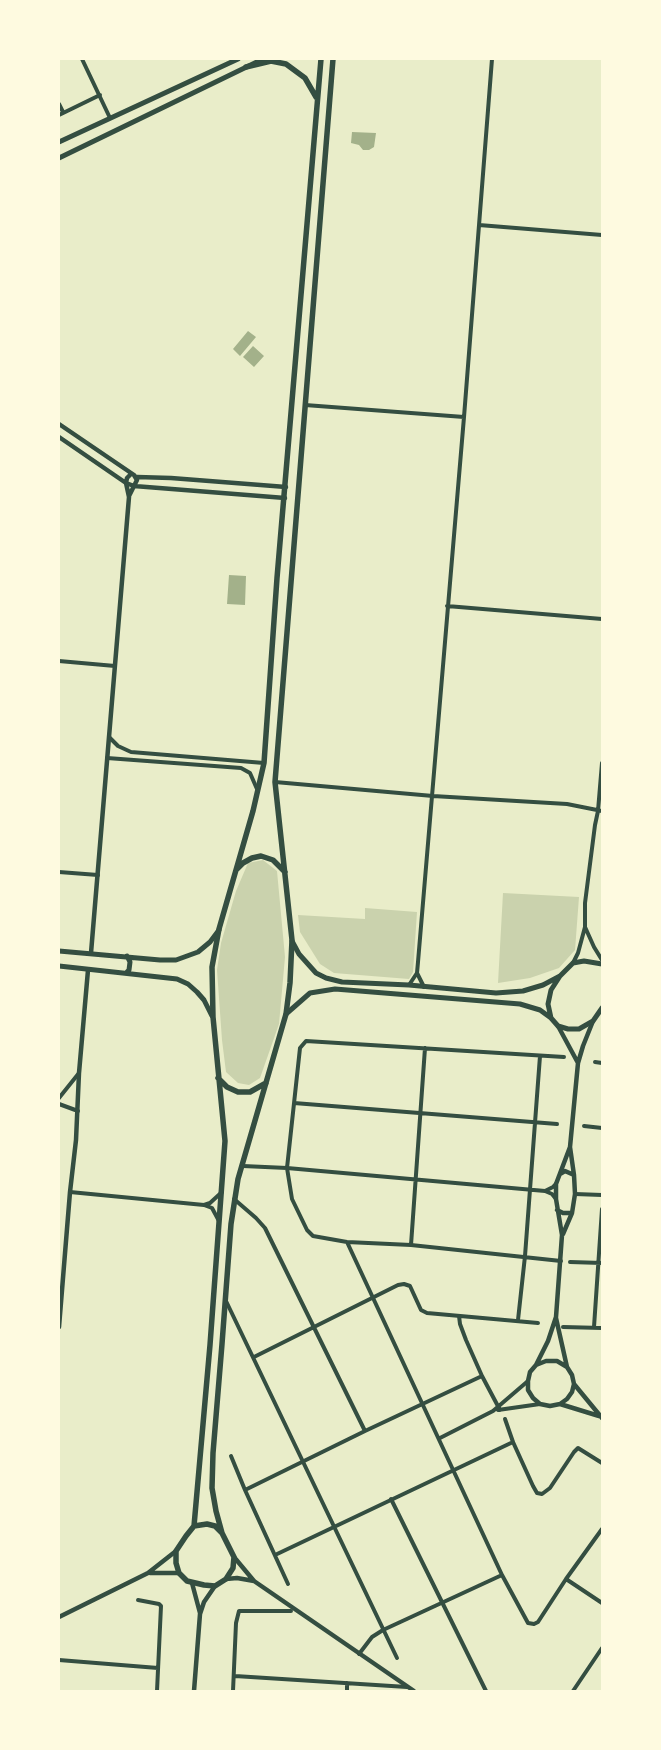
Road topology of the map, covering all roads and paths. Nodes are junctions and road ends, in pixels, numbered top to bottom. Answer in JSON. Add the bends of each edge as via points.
{"nodes":[{"id":1,"x":82,"y":59,"type":"edge"},
{"id":2,"x":238,"y":59,"type":"edge"},
{"id":3,"x":262,"y":59,"type":"edge"},
{"id":4,"x":321,"y":59,"type":"edge"},
{"id":5,"x":333,"y":59,"type":"edge"},
{"id":6,"x":492,"y":59,"type":"edge"},
{"id":7,"x":246,"y":67,"type":"junction"},
{"id":8,"x":178,"y":87,"type":"junction"},
{"id":9,"x":162,"y":94,"type":"junction"},
{"id":10,"x":100,"y":95,"type":"junction"},
{"id":11,"x":184,"y":97,"type":"junction"},
{"id":12,"x":317,"y":100,"type":"junction"},
{"id":13,"x":59,"y":104,"type":"edge"},
{"id":14,"x":168,"y":104,"type":"junction"},
{"id":15,"x":61,"y":114,"type":"edge"},
{"id":16,"x":110,"y":118,"type":"junction"},
{"id":17,"x":59,"y":142,"type":"edge"},
{"id":18,"x":59,"y":158,"type":"edge"},
{"id":19,"x":479,"y":225,"type":"junction"},
{"id":20,"x":306,"y":232,"type":"junction"},
{"id":21,"x":319,"y":234,"type":"junction"},
{"id":22,"x":602,"y":235,"type":"edge"},
{"id":23,"x":305,"y":254,"type":"junction"},
{"id":24,"x":317,"y":254,"type":"junction"},
{"id":25,"x":305,"y":405,"type":"junction"},
{"id":26,"x":464,"y":417,"type":"junction"},
{"id":27,"x":59,"y":424,"type":"edge"},
{"id":28,"x":59,"y":437,"type":"edge"},
{"id":29,"x":131,"y":474,"type":"junction"},
{"id":30,"x":137,"y":477,"type":"junction"},
{"id":31,"x":209,"y":481,"type":"junction"},
{"id":32,"x":126,"y":483,"type":"junction"},
{"id":33,"x":134,"y":486,"type":"junction"},
{"id":34,"x":286,"y":487,"type":"junction"},
{"id":35,"x":207,"y":492,"type":"junction"},
{"id":36,"x":129,"y":497,"type":"junction"},
{"id":37,"x":285,"y":498,"type":"junction"},
{"id":38,"x":284,"y":514,"type":"junction"},
{"id":39,"x":296,"y":515,"type":"junction"},
{"id":40,"x":282,"y":530,"type":"junction"},
{"id":41,"x":295,"y":531,"type":"junction"},
{"id":42,"x":447,"y":606,"type":"junction"},
{"id":43,"x":602,"y":619,"type":"edge"},
{"id":44,"x":59,"y":661,"type":"edge"},
{"id":45,"x":115,"y":666,"type":"junction"},
{"id":46,"x":109,"y":736,"type":"junction"},
{"id":47,"x":107,"y":758,"type":"junction"},
{"id":48,"x":264,"y":763,"type":"junction"},
{"id":49,"x":602,"y":763,"type":"edge"},
{"id":50,"x":275,"y":782,"type":"junction"},
{"id":51,"x":257,"y":790,"type":"junction"},
{"id":52,"x":433,"y":796,"type":"junction"},
{"id":53,"x":600,"y":811,"type":"edge"},
{"id":54,"x":236,"y":870,"type":"junction"},
{"id":55,"x":59,"y":872,"type":"edge"},
{"id":56,"x":285,"y":872,"type":"junction"},
{"id":57,"x":98,"y":874,"type":"junction"},
{"id":58,"x":219,"y":929,"type":"junction"},
{"id":59,"x":586,"y":934,"type":"junction"},
{"id":60,"x":292,"y":940,"type":"junction"},
{"id":61,"x":60,"y":952,"type":"edge"},
{"id":62,"x":91,"y":954,"type":"junction"},
{"id":63,"x":127,"y":956,"type":"junction"},
{"id":64,"x":602,"y":962,"type":"edge"},
{"id":65,"x":573,"y":963,"type":"junction"},
{"id":66,"x":59,"y":966,"type":"edge"},
{"id":67,"x":88,"y":970,"type":"junction"},
{"id":68,"x":127,"y":972,"type":"junction"},
{"id":69,"x":417,"y":973,"type":"junction"},
{"id":70,"x":560,"y":976,"type":"junction"},
{"id":71,"x":409,"y":985,"type":"junction"},
{"id":72,"x":424,"y":987,"type":"junction"},
{"id":73,"x":602,"y":1008,"type":"edge"},
{"id":74,"x":286,"y":1014,"type":"junction"},
{"id":75,"x":213,"y":1017,"type":"junction"},
{"id":76,"x":552,"y":1018,"type":"junction"},
{"id":77,"x":593,"y":1021,"type":"junction"},
{"id":78,"x":558,"y":1026,"type":"junction"},
{"id":79,"x":425,"y":1048,"type":"junction"},
{"id":80,"x":540,"y":1056,"type":"junction"},
{"id":81,"x":564,"y":1057,"type":"dead end"},
{"id":82,"x":594,"y":1062,"type":"dead end"},
{"id":83,"x":578,"y":1063,"type":"junction"},
{"id":84,"x":602,"y":1063,"type":"edge"},
{"id":85,"x":79,"y":1073,"type":"junction"},
{"id":86,"x":218,"y":1078,"type":"junction"},
{"id":87,"x":266,"y":1083,"type":"junction"},
{"id":88,"x":59,"y":1097,"type":"edge"},
{"id":89,"x":294,"y":1103,"type":"junction"},
{"id":90,"x":59,"y":1104,"type":"edge"},
{"id":91,"x":78,"y":1111,"type":"junction"},
{"id":92,"x":421,"y":1113,"type":"junction"},
{"id":93,"x":534,"y":1122,"type":"junction"},
{"id":94,"x":557,"y":1124,"type":"dead end"},
{"id":95,"x":584,"y":1126,"type":"dead end"},
{"id":96,"x":602,"y":1128,"type":"edge"},
{"id":97,"x":570,"y":1147,"type":"junction"},
{"id":98,"x":243,"y":1166,"type":"junction"},
{"id":99,"x":288,"y":1168,"type":"junction"},
{"id":100,"x":559,"y":1174,"type":"junction"},
{"id":101,"x":574,"y":1175,"type":"junction"},
{"id":102,"x":415,"y":1179,"type":"junction"},
{"id":103,"x":556,"y":1184,"type":"junction"},
{"id":104,"x":530,"y":1189,"type":"junction"},
{"id":105,"x":545,"y":1190,"type":"junction"},
{"id":106,"x":70,"y":1192,"type":"junction"},
{"id":107,"x":222,"y":1192,"type":"junction"},
{"id":108,"x":575,"y":1194,"type":"junction"},
{"id":109,"x":602,"y":1195,"type":"edge"},
{"id":110,"x":556,"y":1198,"type":"junction"},
{"id":111,"x":234,"y":1199,"type":"junction"},
{"id":112,"x":204,"y":1205,"type":"junction"},
{"id":113,"x":602,"y":1209,"type":"edge"},
{"id":114,"x":557,"y":1210,"type":"junction"},
{"id":115,"x":572,"y":1213,"type":"junction"},
{"id":116,"x":219,"y":1223,"type":"junction"},
{"id":117,"x":562,"y":1235,"type":"junction"},
{"id":118,"x":347,"y":1242,"type":"junction"},
{"id":119,"x":411,"y":1245,"type":"junction"},
{"id":120,"x":525,"y":1256,"type":"junction"},
{"id":121,"x":561,"y":1261,"type":"junction"},
{"id":122,"x":570,"y":1262,"type":"dead end"},
{"id":123,"x":600,"y":1263,"type":"edge"},
{"id":124,"x":60,"y":1294,"type":"edge"},
{"id":125,"x":226,"y":1299,"type":"junction"},
{"id":126,"x":372,"y":1299,"type":"junction"},
{"id":127,"x":459,"y":1316,"type":"junction"},
{"id":128,"x":556,"y":1317,"type":"junction"},
{"id":129,"x":518,"y":1320,"type":"junction"},
{"id":130,"x":538,"y":1323,"type":"dead end"},
{"id":131,"x":59,"y":1327,"type":"edge"},
{"id":132,"x":563,"y":1327,"type":"dead end"},
{"id":133,"x":594,"y":1327,"type":"junction"},
{"id":134,"x":314,"y":1328,"type":"junction"},
{"id":135,"x":602,"y":1328,"type":"edge"},
{"id":136,"x":222,"y":1344,"type":"junction"},
{"id":137,"x":210,"y":1345,"type":"junction"},
{"id":138,"x":254,"y":1357,"type":"junction"},
{"id":139,"x":536,"y":1365,"type":"junction"},
{"id":140,"x":567,"y":1367,"type":"junction"},
{"id":141,"x":482,"y":1376,"type":"junction"},
{"id":142,"x":528,"y":1381,"type":"junction"},
{"id":143,"x":574,"y":1384,"type":"junction"},
{"id":144,"x":422,"y":1403,"type":"junction"},
{"id":145,"x":540,"y":1404,"type":"junction"},
{"id":146,"x":560,"y":1404,"type":"junction"},
{"id":147,"x":499,"y":1408,"type":"junction"},
{"id":148,"x":602,"y":1417,"type":"edge"},
{"id":149,"x":505,"y":1419,"type":"dead end"},
{"id":150,"x":364,"y":1431,"type":"junction"},
{"id":151,"x":440,"y":1438,"type":"junction"},
{"id":152,"x":513,"y":1442,"type":"junction"},
{"id":153,"x":231,"y":1456,"type":"dead end"},
{"id":154,"x":303,"y":1461,"type":"junction"},
{"id":155,"x":602,"y":1463,"type":"edge"},
{"id":156,"x":454,"y":1471,"type":"junction"},
{"id":157,"x":245,"y":1490,"type":"junction"},
{"id":158,"x":391,"y":1499,"type":"junction"},
{"id":159,"x":194,"y":1526,"type":"junction"},
{"id":160,"x":333,"y":1526,"type":"junction"},
{"id":161,"x":602,"y":1529,"type":"edge"},
{"id":162,"x":222,"y":1533,"type":"junction"},
{"id":163,"x":176,"y":1551,"type":"junction"},
{"id":164,"x":275,"y":1555,"type":"junction"},
{"id":165,"x":234,"y":1557,"type":"junction"},
{"id":166,"x":148,"y":1574,"type":"junction"},
{"id":167,"x":179,"y":1574,"type":"junction"},
{"id":168,"x":502,"y":1575,"type":"junction"},
{"id":169,"x":226,"y":1579,"type":"junction"},
{"id":170,"x":566,"y":1579,"type":"junction"},
{"id":171,"x":254,"y":1581,"type":"junction"},
{"id":172,"x":192,"y":1583,"type":"junction"},
{"id":173,"x":288,"y":1584,"type":"dead end"},
{"id":174,"x":214,"y":1586,"type":"junction"},
{"id":175,"x":138,"y":1600,"type":"dead end"},
{"id":176,"x":444,"y":1602,"type":"junction"},
{"id":177,"x":602,"y":1603,"type":"edge"},
{"id":178,"x":291,"y":1611,"type":"dead end"},
{"id":179,"x":200,"y":1614,"type":"junction"},
{"id":180,"x":59,"y":1617,"type":"edge"},
{"id":181,"x":383,"y":1630,"type":"junction"},
{"id":182,"x":602,"y":1648,"type":"edge"},
{"id":183,"x":359,"y":1654,"type":"junction"},
{"id":184,"x":397,"y":1658,"type":"dead end"},
{"id":185,"x":59,"y":1660,"type":"edge"},
{"id":186,"x":158,"y":1668,"type":"junction"},
{"id":187,"x":235,"y":1676,"type":"junction"},
{"id":188,"x":347,"y":1683,"type":"junction"},
{"id":189,"x":408,"y":1687,"type":"junction"},
{"id":190,"x":157,"y":1691,"type":"edge"},
{"id":191,"x":194,"y":1691,"type":"edge"},
{"id":192,"x":234,"y":1691,"type":"edge"},
{"id":193,"x":347,"y":1691,"type":"edge"},
{"id":194,"x":414,"y":1691,"type":"edge"},
{"id":195,"x":486,"y":1691,"type":"edge"},
{"id":196,"x":573,"y":1691,"type":"edge"}],
"edges":[{"from":1,"to":10,"type":"street"},
{"from":2,"to":8,"type":"main road"},
{"from":3,"to":7,"type":"main road"},
{"from":4,"to":12,"type":"main road"},
{"from":5,"to":21,"type":"main road"},
{"from":6,"to":19,"type":"street"},
{"from":7,"to":11,"type":"main road"},
{"from":7,"to":12,"type":"main road","via":[[272,61],[286,64],[305,78]]},
{"from":8,"to":9,"type":"main road"},
{"from":8,"to":11,"type":"main road","via":[[179,94]]},
{"from":9,"to":14,"type":"main road","via":[[167,97]]},
{"from":9,"to":16,"type":"main road"},
{"from":10,"to":15,"type":"street"},
{"from":10,"to":16,"type":"street"},
{"from":11,"to":14,"type":"main road"},
{"from":12,"to":20,"type":"main road"},
{"from":13,"to":15,"type":"street"},
{"from":14,"to":18,"type":"main road"},
{"from":16,"to":17,"type":"main road"},
{"from":19,"to":22,"type":"street"},
{"from":19,"to":26,"type":"street"},
{"from":20,"to":21,"type":"main road"},
{"from":20,"to":23,"type":"main road"},
{"from":21,"to":24,"type":"main road"},
{"from":23,"to":24,"type":"main road","via":[[311,251]]},
{"from":23,"to":34,"type":"main road"},
{"from":24,"to":25,"type":"main road"},
{"from":25,"to":26,"type":"street"},
{"from":25,"to":39,"type":"main road"},
{"from":26,"to":42,"type":"street"},
{"from":27,"to":29,"type":"street"},
{"from":28,"to":32,"type":"street"},
{"from":29,"to":30,"type":"street"},
{"from":29,"to":32,"type":"street"},
{"from":30,"to":31,"type":"street"},
{"from":30,"to":33,"type":"street"},
{"from":31,"to":34,"type":"street"},
{"from":31,"to":35,"type":"street"},
{"from":32,"to":33,"type":"street"},
{"from":32,"to":36,"type":"street"},
{"from":33,"to":35,"type":"street"},
{"from":33,"to":36,"type":"street"},
{"from":34,"to":37,"type":"main road"},
{"from":35,"to":37,"type":"street"},
{"from":36,"to":45,"type":"street"},
{"from":37,"to":38,"type":"main road"},
{"from":38,"to":39,"type":"main road","via":[[288,517]]},
{"from":38,"to":40,"type":"main road"},
{"from":39,"to":41,"type":"main road"},
{"from":40,"to":41,"type":"main road","via":[[289,528]]},
{"from":40,"to":48,"type":"main road"},
{"from":41,"to":50,"type":"main road"},
{"from":42,"to":43,"type":"street"},
{"from":42,"to":52,"type":"street"},
{"from":44,"to":45,"type":"street"},
{"from":45,"to":46,"type":"street"},
{"from":46,"to":47,"type":"street"},
{"from":46,"to":48,"type":"street","via":[[118,746],[131,752]]},
{"from":47,"to":51,"type":"street","via":[[241,768],[250,773]]},
{"from":47,"to":57,"type":"street"},
{"from":48,"to":51,"type":"main road"},
{"from":49,"to":53,"type":"street"},
{"from":50,"to":52,"type":"street"},
{"from":50,"to":56,"type":"main road"},
{"from":51,"to":54,"type":"main road"},
{"from":52,"to":53,"type":"street","via":[[567,804]]},
{"from":52,"to":69,"type":"street"},
{"from":53,"to":59,"type":"street","via":[[595,825],[585,903]]},
{"from":54,"to":56,"type":"main road","via":[[260,856],[273,860]]},
{"from":54,"to":58,"type":"main road"},
{"from":55,"to":57,"type":"street"},
{"from":56,"to":60,"type":"main road"},
{"from":57,"to":62,"type":"street"},
{"from":58,"to":63,"type":"main road","via":[[205,947],[176,960]]},
{"from":58,"to":75,"type":"main road","via":[[212,968]]},
{"from":59,"to":64,"type":"street"},
{"from":59,"to":65,"type":"street"},
{"from":60,"to":71,"type":"main road","via":[[308,966],[326,978],[342,982]]},
{"from":60,"to":74,"type":"main road"},
{"from":61,"to":62,"type":"main road"},
{"from":62,"to":63,"type":"main road"},
{"from":63,"to":68,"type":"main road","via":[[130,962]]},
{"from":64,"to":65,"type":"main road"},
{"from":65,"to":70,"type":"main road"},
{"from":66,"to":67,"type":"main road"},
{"from":67,"to":68,"type":"main road"},
{"from":67,"to":85,"type":"street"},
{"from":68,"to":75,"type":"main road","via":[[177,979],[188,984],[204,1000]]},
{"from":69,"to":71,"type":"street"},
{"from":69,"to":72,"type":"street"},
{"from":70,"to":72,"type":"main road","via":[[523,991],[496,993]]},
{"from":70,"to":76,"type":"main road","via":[[551,990],[548,1004]]},
{"from":71,"to":72,"type":"main road"},
{"from":73,"to":77,"type":"main road"},
{"from":74,"to":76,"type":"main road","via":[[310,993],[335,989],[520,1004],[540,1010]]},
{"from":74,"to":87,"type":"main road"},
{"from":75,"to":86,"type":"main road"},
{"from":76,"to":78,"type":"main road"},
{"from":77,"to":78,"type":"main road","via":[[579,1029]]},
{"from":77,"to":83,"type":"street"},
{"from":78,"to":83,"type":"street"},
{"from":79,"to":80,"type":"street"},
{"from":79,"to":89,"type":"street","via":[[306,1041],[300,1048]]},
{"from":79,"to":92,"type":"street"},
{"from":80,"to":81,"type":"street"},
{"from":80,"to":93,"type":"street"},
{"from":82,"to":84,"type":"street"},
{"from":83,"to":97,"type":"street"},
{"from":85,"to":88,"type":"street"},
{"from":85,"to":91,"type":"street"},
{"from":86,"to":87,"type":"main road","via":[[238,1092],[250,1092]]},
{"from":86,"to":107,"type":"main road","via":[[225,1141]]},
{"from":87,"to":98,"type":"main road"},
{"from":89,"to":92,"type":"street"},
{"from":89,"to":99,"type":"street"},
{"from":90,"to":91,"type":"street"},
{"from":91,"to":106,"type":"street"},
{"from":92,"to":93,"type":"street"},
{"from":92,"to":102,"type":"street"},
{"from":93,"to":94,"type":"street"},
{"from":93,"to":104,"type":"street"},
{"from":95,"to":96,"type":"street"},
{"from":97,"to":100,"type":"street"},
{"from":97,"to":101,"type":"street"},
{"from":98,"to":99,"type":"street"},
{"from":98,"to":111,"type":"main road"},
{"from":99,"to":102,"type":"street"},
{"from":99,"to":118,"type":"street","via":[[292,1199],[307,1230],[313,1236]]},
{"from":100,"to":101,"type":"street","via":[[565,1171]]},
{"from":100,"to":103,"type":"street"},
{"from":101,"to":108,"type":"street"},
{"from":102,"to":104,"type":"street"},
{"from":102,"to":119,"type":"street"},
{"from":103,"to":105,"type":"street"},
{"from":103,"to":110,"type":"street"},
{"from":104,"to":105,"type":"street"},
{"from":104,"to":120,"type":"street"},
{"from":105,"to":110,"type":"street"},
{"from":106,"to":112,"type":"street"},
{"from":106,"to":124,"type":"street"},
{"from":107,"to":112,"type":"street"},
{"from":107,"to":116,"type":"main road"},
{"from":108,"to":109,"type":"street"},
{"from":108,"to":115,"type":"street"},
{"from":110,"to":114,"type":"street"},
{"from":111,"to":125,"type":"main road"},
{"from":111,"to":134,"type":"street","via":[[265,1228]]},
{"from":112,"to":116,"type":"street","via":[[212,1208]]},
{"from":113,"to":123,"type":"street"},
{"from":114,"to":115,"type":"street"},
{"from":114,"to":117,"type":"street"},
{"from":115,"to":117,"type":"street"},
{"from":116,"to":137,"type":"main road"},
{"from":117,"to":121,"type":"street"},
{"from":118,"to":119,"type":"street"},
{"from":118,"to":126,"type":"street"},
{"from":119,"to":120,"type":"street"},
{"from":120,"to":121,"type":"street"},
{"from":120,"to":129,"type":"street"},
{"from":121,"to":128,"type":"street"},
{"from":122,"to":123,"type":"street"},
{"from":123,"to":133,"type":"street"},
{"from":124,"to":131,"type":"street"},
{"from":125,"to":136,"type":"main road"},
{"from":125,"to":138,"type":"street"},
{"from":126,"to":127,"type":"street","via":[[404,1284],[410,1286],[423,1312]]},
{"from":126,"to":134,"type":"street"},
{"from":126,"to":144,"type":"street"},
{"from":127,"to":129,"type":"street"},
{"from":127,"to":141,"type":"street"},
{"from":128,"to":139,"type":"street"},
{"from":128,"to":140,"type":"street"},
{"from":129,"to":130,"type":"street"},
{"from":132,"to":133,"type":"street"},
{"from":133,"to":135,"type":"street"},
{"from":134,"to":138,"type":"street"},
{"from":134,"to":150,"type":"street"},
{"from":136,"to":137,"type":"main road"},
{"from":136,"to":162,"type":"main road","via":[[212,1488]]},
{"from":137,"to":159,"type":"main road"},
{"from":138,"to":154,"type":"street"},
{"from":139,"to":140,"type":"street","via":[[557,1361]]},
{"from":139,"to":142,"type":"street"},
{"from":140,"to":143,"type":"street"},
{"from":141,"to":144,"type":"street"},
{"from":141,"to":147,"type":"street"},
{"from":142,"to":145,"type":"street","via":[[528,1390]]},
{"from":142,"to":147,"type":"street"},
{"from":143,"to":146,"type":"street","via":[[572,1392]]},
{"from":143,"to":148,"type":"street"},
{"from":144,"to":150,"type":"street"},
{"from":144,"to":151,"type":"street"},
{"from":145,"to":146,"type":"street"},
{"from":145,"to":147,"type":"street"},
{"from":146,"to":148,"type":"street"},
{"from":147,"to":151,"type":"street"},
{"from":149,"to":152,"type":"street"},
{"from":150,"to":154,"type":"street"},
{"from":151,"to":156,"type":"street"},
{"from":152,"to":155,"type":"street","via":[[537,1493],[545,1493],[550,1488],[578,1448]]},
{"from":152,"to":156,"type":"street"},
{"from":153,"to":157,"type":"street"},
{"from":154,"to":157,"type":"street"},
{"from":154,"to":160,"type":"street"},
{"from":156,"to":158,"type":"street"},
{"from":156,"to":168,"type":"street"},
{"from":157,"to":164,"type":"street"},
{"from":158,"to":160,"type":"street"},
{"from":158,"to":176,"type":"street"},
{"from":159,"to":162,"type":"main road","via":[[215,1526]]},
{"from":159,"to":163,"type":"main road"},
{"from":160,"to":164,"type":"street"},
{"from":160,"to":181,"type":"street"},
{"from":161,"to":170,"type":"street"},
{"from":162,"to":165,"type":"main road"},
{"from":163,"to":166,"type":"street"},
{"from":163,"to":167,"type":"main road"},
{"from":164,"to":173,"type":"street"},
{"from":165,"to":169,"type":"main road","via":[[233,1568]]},
{"from":165,"to":171,"type":"street"},
{"from":166,"to":167,"type":"street"},
{"from":166,"to":180,"type":"street"},
{"from":167,"to":172,"type":"main road"},
{"from":168,"to":170,"type":"street","via":[[530,1624],[540,1620]]},
{"from":168,"to":176,"type":"street"},
{"from":169,"to":171,"type":"street"},
{"from":169,"to":174,"type":"main road"},
{"from":170,"to":177,"type":"street"},
{"from":171,"to":183,"type":"street"},
{"from":172,"to":174,"type":"main road"},
{"from":172,"to":179,"type":"street"},
{"from":174,"to":179,"type":"street"},
{"from":175,"to":186,"type":"street","via":[[161,1606]]},
{"from":176,"to":181,"type":"street"},
{"from":176,"to":195,"type":"street"},
{"from":178,"to":187,"type":"street","via":[[239,1612]]},
{"from":179,"to":191,"type":"street"},
{"from":181,"to":183,"type":"street","via":[[372,1637]]},
{"from":181,"to":184,"type":"street"},
{"from":182,"to":196,"type":"street"},
{"from":183,"to":189,"type":"street"},
{"from":185,"to":186,"type":"street"},
{"from":186,"to":190,"type":"street"},
{"from":187,"to":188,"type":"street"},
{"from":187,"to":192,"type":"street"},
{"from":188,"to":189,"type":"street"},
{"from":188,"to":193,"type":"street"},
{"from":189,"to":194,"type":"street"}]}
